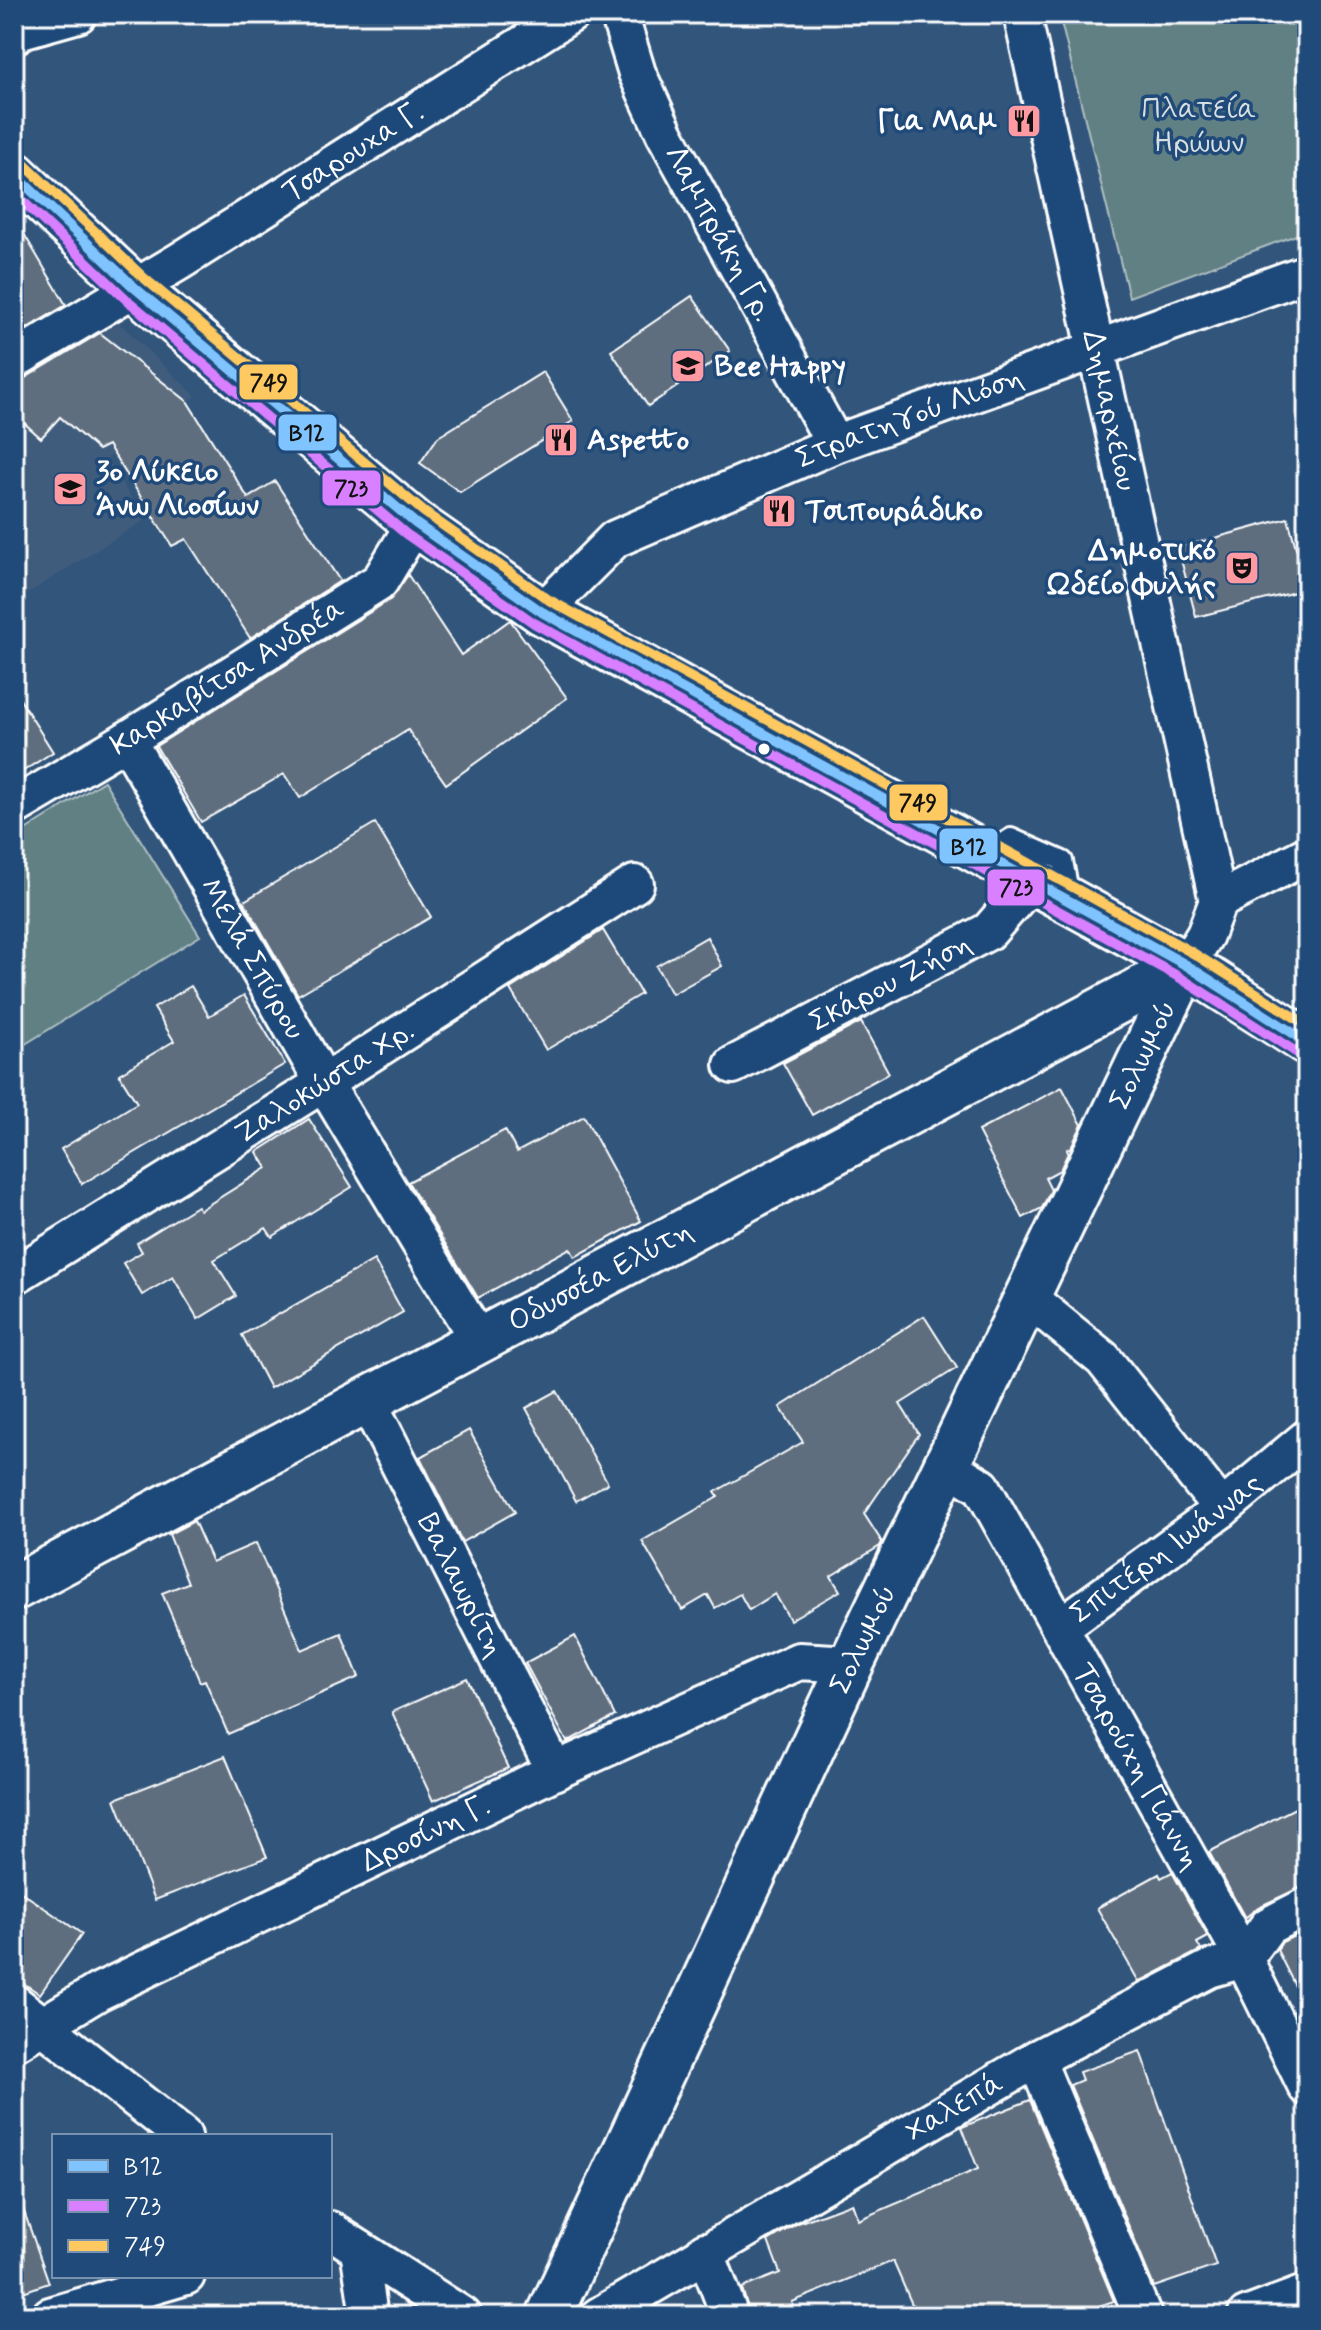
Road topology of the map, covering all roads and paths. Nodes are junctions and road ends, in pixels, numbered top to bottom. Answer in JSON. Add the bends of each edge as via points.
{"nodes":[{"id":1,"x":78,"y":14,"type":"edge"},
{"id":2,"x":571,"y":14,"type":"edge"},
{"id":3,"x":619,"y":14,"type":"edge"},
{"id":4,"x":1022,"y":14,"type":"edge"},
{"id":5,"x":14,"y":36,"type":"edge"},
{"id":6,"x":14,"y":174,"type":"edge"},
{"id":7,"x":1307,"y":273,"type":"edge"},
{"id":8,"x":135,"y":288,"type":"junction"},
{"id":9,"x":1095,"y":349,"type":"junction"},
{"id":10,"x":14,"y":360,"type":"edge"},
{"id":11,"x":835,"y":444,"type":"junction"},
{"id":12,"x":415,"y":523,"type":"junction"},
{"id":13,"x":542,"y":612,"type":"junction"},
{"id":14,"x":127,"y":740,"type":"junction"},
{"id":15,"x":14,"y":807,"type":"edge"},
{"id":16,"x":985,"y":855,"type":"junction"},
{"id":17,"x":1307,"y":855,"type":"edge"},
{"id":18,"x":1032,"y":881,"type":"junction"},
{"id":19,"x":635,"y":884,"type":"dead end"},
{"id":20,"x":1218,"y":901,"type":"junction"},
{"id":21,"x":1071,"y":903,"type":"junction"},
{"id":22,"x":1186,"y":965,"type":"junction"},
{"id":23,"x":1307,"y":1042,"type":"edge"},
{"id":24,"x":733,"y":1065,"type":"dead end"},
{"id":25,"x":324,"y":1083,"type":"junction"},
{"id":26,"x":14,"y":1276,"type":"edge"},
{"id":27,"x":1027,"y":1297,"type":"junction"},
{"id":28,"x":479,"y":1341,"type":"junction"},
{"id":29,"x":367,"y":1400,"type":"junction"},
{"id":30,"x":1307,"y":1438,"type":"edge"},
{"id":31,"x":946,"y":1465,"type":"junction"},
{"id":32,"x":1222,"y":1509,"type":"junction"},
{"id":33,"x":14,"y":1588,"type":"edge"},
{"id":34,"x":1060,"y":1627,"type":"junction"},
{"id":35,"x":851,"y":1664,"type":"junction"},
{"id":36,"x":555,"y":1771,"type":"junction"},
{"id":37,"x":1307,"y":1906,"type":"edge"},
{"id":38,"x":1244,"y":1959,"type":"junction"},
{"id":39,"x":14,"y":2003,"type":"edge"},
{"id":40,"x":29,"y":2034,"type":"edge"},
{"id":41,"x":1036,"y":2059,"type":"junction"},
{"id":42,"x":1307,"y":2087,"type":"edge"},
{"id":43,"x":180,"y":2134,"type":"edge"},
{"id":44,"x":344,"y":2239,"type":"edge"},
{"id":45,"x":705,"y":2251,"type":"junction"},
{"id":46,"x":179,"y":2278,"type":"edge"},
{"id":47,"x":1307,"y":2293,"type":"edge"},
{"id":48,"x":50,"y":2316,"type":"edge"},
{"id":49,"x":369,"y":2316,"type":"edge"},
{"id":50,"x":463,"y":2316,"type":"edge"},
{"id":51,"x":549,"y":2316,"type":"edge"},
{"id":52,"x":599,"y":2316,"type":"edge"},
{"id":53,"x":730,"y":2316,"type":"edge"},
{"id":54,"x":1143,"y":2316,"type":"edge"},
{"id":55,"x":1246,"y":2316,"type":"edge"}],
"edges":[{"from":1,"to":5,"type":"street"},
{"from":2,"to":8,"type":"street","name":"Τσαρουχα Γ."},
{"from":3,"to":11,"type":"street","name":"Λαμπράκη Γρ.","via":[[637,73],[665,134]]},
{"from":4,"to":9,"type":"street","name":"Δημαρχείου"},
{"from":6,"to":8,"type":"street"},
{"from":7,"to":9,"type":"street","name":"Στρατηγού Λιόση"},
{"from":8,"to":10,"type":"street","name":"Τσαρουχα Γ."},
{"from":8,"to":12,"type":"street"},
{"from":9,"to":11,"type":"street","name":"Στρατηγού Λιόση"},
{"from":9,"to":20,"type":"street","name":"Δημαρχείου"},
{"from":11,"to":13,"type":"street","name":"Στρατηγού Λιόση","via":[[615,539]]},
{"from":12,"to":13,"type":"street"},
{"from":12,"to":14,"type":"street","name":"Καρκαβίτσα Ανδρέα","via":[[380,581]]},
{"from":13,"to":16,"type":"street"},
{"from":14,"to":15,"type":"street","name":"Καρκαβίτσα Ανδρέα"},
{"from":14,"to":25,"type":"street","name":"Μελά Σπύρου"},
{"from":16,"to":18,"type":"street"},
{"from":16,"to":21,"type":"lane","via":[[1011,838],[1063,861]]},
{"from":17,"to":20,"type":"street"},
{"from":18,"to":21,"type":"street"},
{"from":18,"to":24,"type":"street","name":"Σκάρου Ζήση","via":[[989,931]]},
{"from":19,"to":25,"type":"street","name":"Ζαλοκώστα Χρ."},
{"from":20,"to":22,"type":"street"},
{"from":21,"to":22,"type":"street"},
{"from":22,"to":23,"type":"street"},
{"from":22,"to":27,"type":"street","name":"Σολωμού"},
{"from":22,"to":28,"type":"street","name":"Οδυσσέα Ελύτη"},
{"from":25,"to":26,"type":"street","name":"Ζαλοκώστα Χρ."},
{"from":25,"to":28,"type":"street","name":"Μελά Σπύρου"},
{"from":27,"to":31,"type":"street","name":"Σολωμού"},
{"from":27,"to":32,"type":"street","via":[[1103,1359]]},
{"from":28,"to":29,"type":"street","name":"Οδυσσέα Ελύτη"},
{"from":29,"to":33,"type":"street","name":"Οδυσσέα Ελύτη"},
{"from":29,"to":36,"type":"street","name":"Βαλαωρίτη"},
{"from":30,"to":32,"type":"street","name":"Σπιτέρη Ιωάννας"},
{"from":31,"to":34,"type":"street","name":"Τσαρούχη Γιάννη","via":[[982,1487]]},
{"from":31,"to":35,"type":"street","name":"Σολωμού"},
{"from":32,"to":34,"type":"street","name":"Σπιτέρη Ιωάννας"},
{"from":34,"to":38,"type":"street","name":"Τσαρούχη Γιάννη"},
{"from":35,"to":36,"type":"street","name":"Δροσίνη Γ.","via":[[799,1661]]},
{"from":35,"to":51,"type":"street","name":"Σολωμού"},
{"from":36,"to":40,"type":"street","name":"Δροσίνη Γ.","via":[[98,1992]]},
{"from":37,"to":38,"type":"street","via":[[1268,1926]]},
{"from":38,"to":41,"type":"street","name":"Χαλεπά","via":[[1209,1969]]},
{"from":38,"to":42,"type":"street","name":"Τσαρούχη Γιάννη"},
{"from":39,"to":40,"type":"street"},
{"from":40,"to":43,"type":"street"},
{"from":41,"to":45,"type":"street","name":"Χαλεπά"},
{"from":41,"to":54,"type":"street"},
{"from":44,"to":49,"type":"street"},
{"from":44,"to":50,"type":"street"},
{"from":45,"to":52,"type":"street","name":"Χαλεπά"},
{"from":45,"to":53,"type":"street"},
{"from":46,"to":48,"type":"street"},
{"from":47,"to":55,"type":"street"}]}
